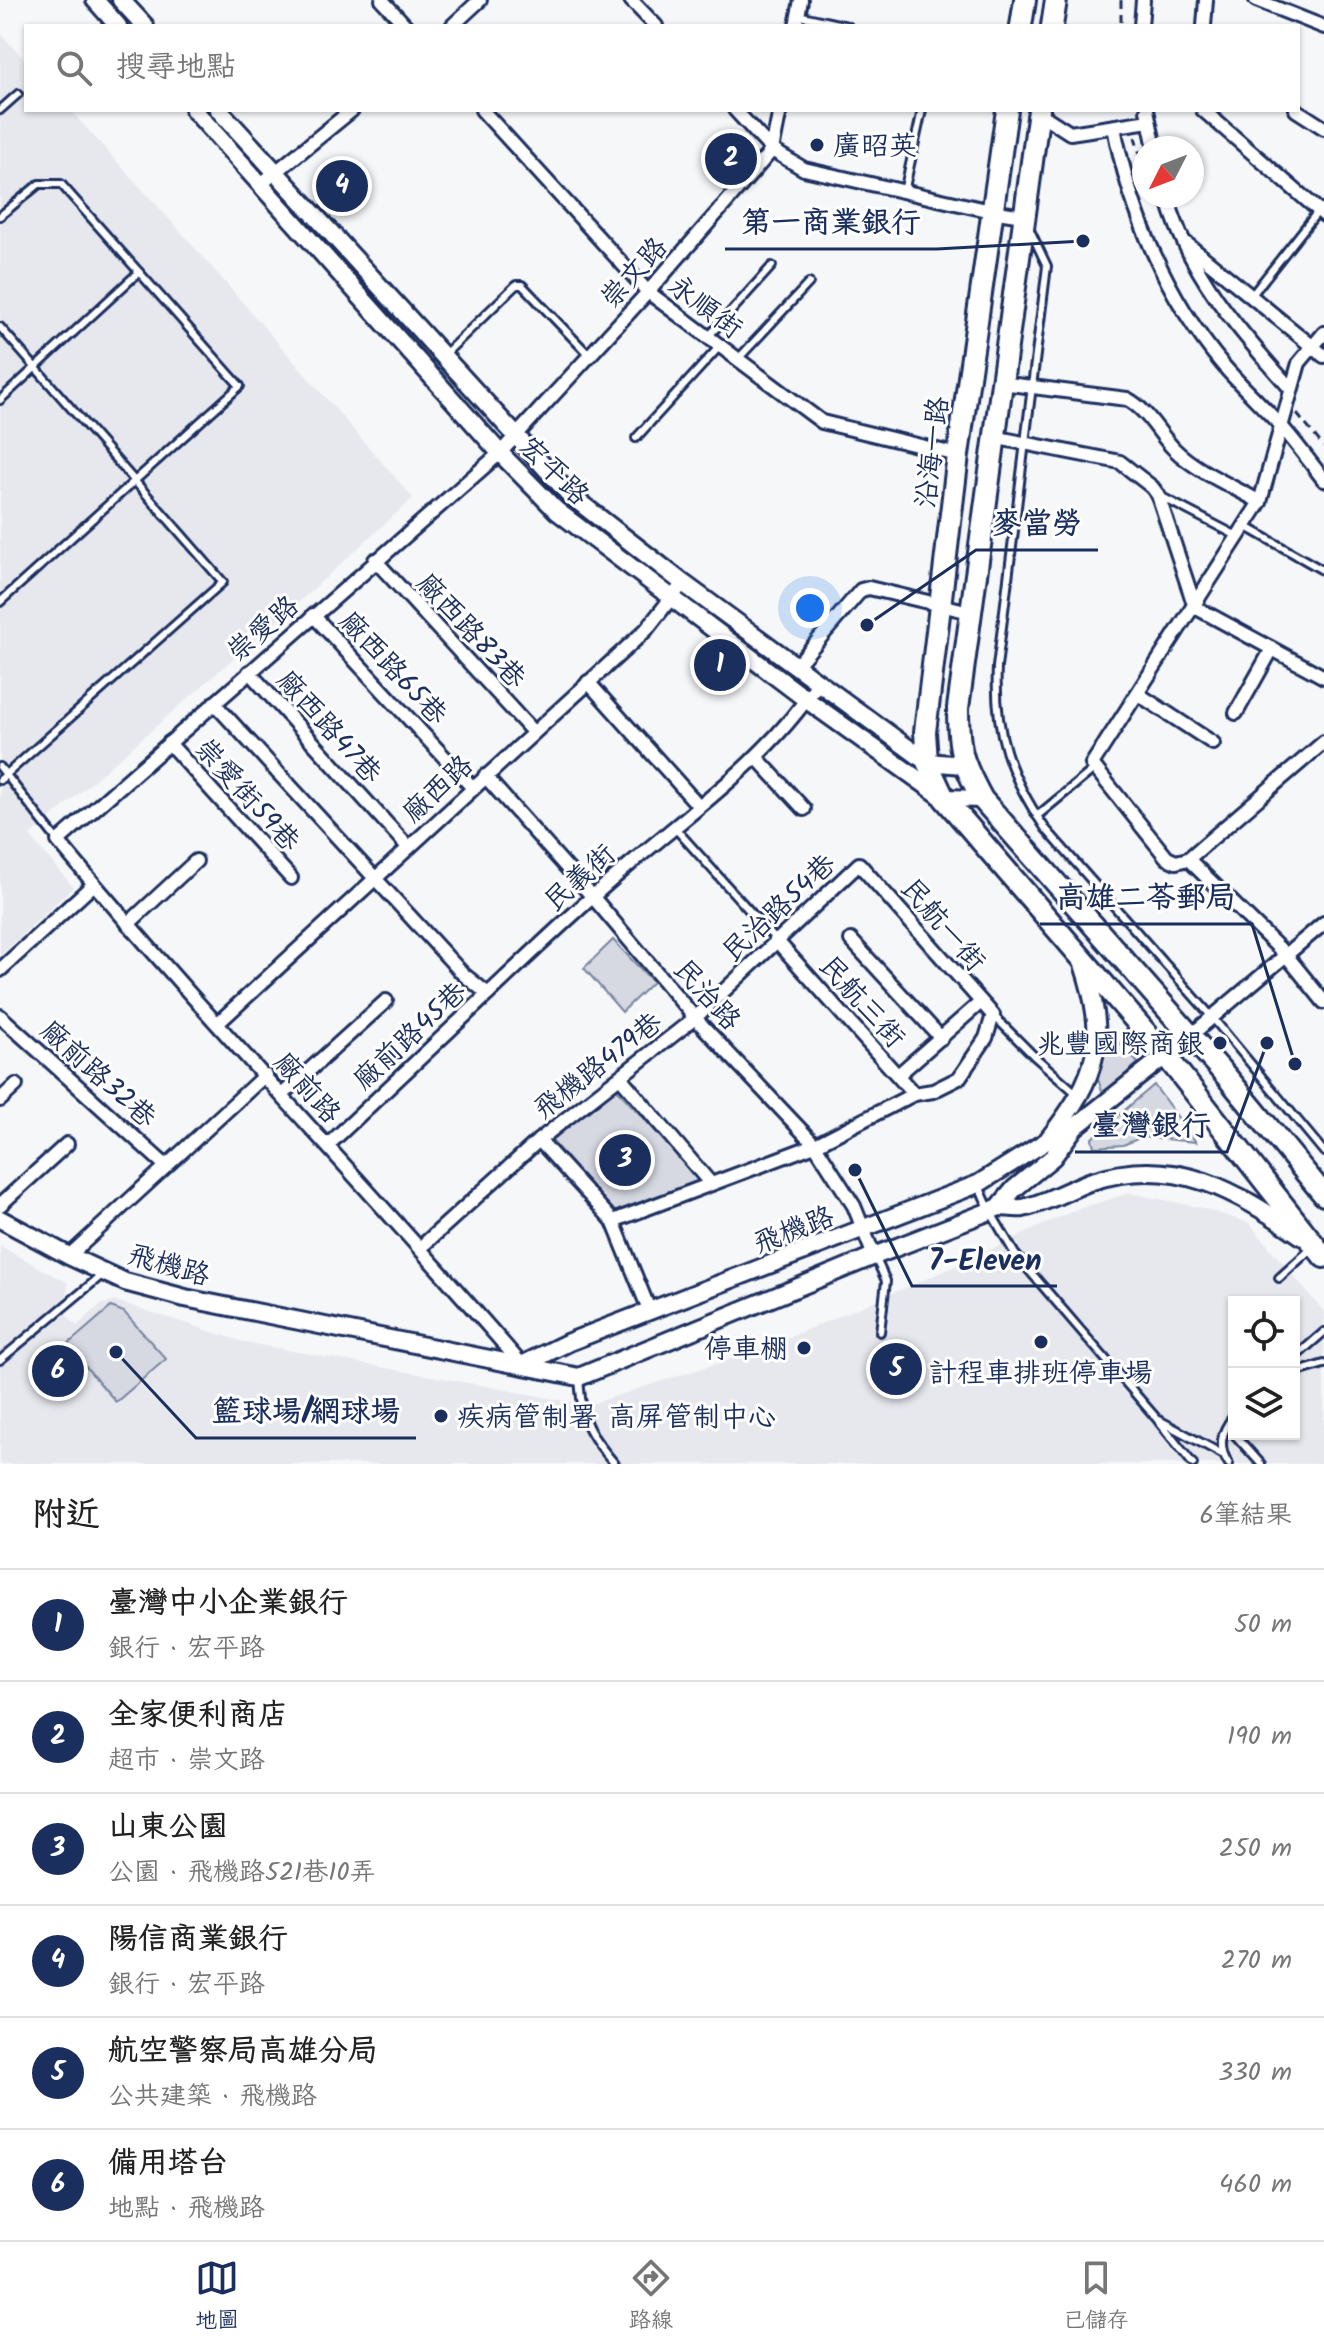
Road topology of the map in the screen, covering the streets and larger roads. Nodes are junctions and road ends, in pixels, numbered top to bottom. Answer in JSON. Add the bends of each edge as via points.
{"nodes":[{"id":1,"x":95,"y":0,"type":"edge"},
{"id":2,"x":121,"y":0,"type":"edge"},
{"id":3,"x":382,"y":0,"type":"edge"},
{"id":4,"x":480,"y":0,"type":"edge"},
{"id":5,"x":631,"y":0,"type":"edge"},
{"id":6,"x":801,"y":0,"type":"edge"},
{"id":7,"x":1025,"y":0,"type":"edge"},
{"id":8,"x":1056,"y":0,"type":"edge"},
{"id":9,"x":1143,"y":0,"type":"edge"},
{"id":10,"x":1206,"y":0,"type":"edge"},
{"id":11,"x":1256,"y":0,"type":"edge"},
{"id":12,"x":797,"y":21,"type":"edge"},
{"id":13,"x":116,"y":24,"type":"edge"},
{"id":14,"x":143,"y":24,"type":"edge"},
{"id":15,"x":404,"y":24,"type":"edge"},
{"id":16,"x":454,"y":24,"type":"edge"},
{"id":17,"x":654,"y":24,"type":"edge"},
{"id":18,"x":1021,"y":24,"type":"edge"},
{"id":19,"x":1052,"y":24,"type":"edge"},
{"id":20,"x":1141,"y":24,"type":"edge"},
{"id":21,"x":1204,"y":24,"type":"edge"},
{"id":22,"x":1324,"y":27,"type":"edge"},
{"id":23,"x":196,"y":112,"type":"edge"},
{"id":24,"x":221,"y":112,"type":"edge"},
{"id":25,"x":350,"y":112,"type":"edge"},
{"id":26,"x":484,"y":112,"type":"edge"},
{"id":27,"x":737,"y":112,"type":"edge"},
{"id":28,"x":780,"y":112,"type":"edge"},
{"id":29,"x":1007,"y":112,"type":"edge"},
{"id":30,"x":1039,"y":112,"type":"edge"},
{"id":31,"x":1040,"y":112,"type":"edge"},
{"id":32,"x":1205,"y":112,"type":"edge"},
{"id":33,"x":1299,"y":112,"type":"edge"},
{"id":34,"x":1148,"y":116,"type":"edge"},
{"id":35,"x":1114,"y":127,"type":"junction"},
{"id":36,"x":1324,"y":128,"type":"edge"},
{"id":37,"x":1152,"y":136,"type":"edge"},
{"id":38,"x":772,"y":150,"type":"junction"},
{"id":39,"x":275,"y":172,"type":"junction"},
{"id":40,"x":260,"y":185,"type":"junction"},
{"id":41,"x":1170,"y":208,"type":"edge"},
{"id":42,"x":991,"y":211,"type":"junction"},
{"id":43,"x":1321,"y":212,"type":"edge"},
{"id":44,"x":1023,"y":216,"type":"junction"},
{"id":45,"x":1184,"y":242,"type":"junction"},
{"id":46,"x":648,"y":292,"type":"junction"},
{"id":47,"x":1324,"y":333,"type":"edge"},
{"id":48,"x":1313,"y":346,"type":"junction"},
{"id":49,"x":1324,"y":356,"type":"edge"},
{"id":50,"x":1001,"y":383,"type":"junction"},
{"id":51,"x":1289,"y":395,"type":"junction"},
{"id":52,"x":1283,"y":428,"type":"junction"},
{"id":53,"x":516,"y":437,"type":"junction"},
{"id":54,"x":993,"y":437,"type":"junction"},
{"id":55,"x":500,"y":453,"type":"junction"},
{"id":56,"x":958,"y":455,"type":"junction"},
{"id":57,"x":1324,"y":480,"type":"edge"},
{"id":58,"x":1260,"y":502,"type":"junction"},
{"id":59,"x":375,"y":560,"type":"junction"},
{"id":60,"x":683,"y":583,"type":"junction"},
{"id":61,"x":671,"y":599,"type":"junction"},
{"id":62,"x":941,"y":606,"type":"junction"},
{"id":63,"x":1195,"y":607,"type":"junction"},
{"id":64,"x":970,"y":612,"type":"junction"},
{"id":65,"x":313,"y":615,"type":"junction"},
{"id":66,"x":1272,"y":649,"type":"junction"},
{"id":67,"x":796,"y":666,"type":"junction"},
{"id":68,"x":249,"y":672,"type":"junction"},
{"id":69,"x":1324,"y":677,"type":"edge"},
{"id":70,"x":588,"y":682,"type":"junction"},
{"id":71,"x":818,"y":683,"type":"junction"},
{"id":72,"x":1138,"y":694,"type":"junction"},
{"id":73,"x":807,"y":700,"type":"junction"},
{"id":74,"x":214,"y":703,"type":"junction"},
{"id":75,"x":1236,"y":713,"type":"dead end"},
{"id":76,"x":533,"y":732,"type":"junction"},
{"id":77,"x":1324,"y":742,"type":"edge"},
{"id":78,"x":169,"y":743,"type":"junction"},
{"id":79,"x":1213,"y":743,"type":"dead end"},
{"id":80,"x":757,"y":758,"type":"junction"},
{"id":81,"x":927,"y":762,"type":"junction"},
{"id":82,"x":963,"y":765,"type":"junction"},
{"id":83,"x":485,"y":776,"type":"junction"},
{"id":84,"x":472,"y":787,"type":"junction"},
{"id":85,"x":944,"y":798,"type":"junction"},
{"id":86,"x":982,"y":799,"type":"junction"},
{"id":87,"x":699,"y":806,"type":"junction"},
{"id":88,"x":804,"y":809,"type":"dead end"},
{"id":89,"x":58,"y":841,"type":"joint"},
{"id":90,"x":408,"y":847,"type":"junction"},
{"id":91,"x":1188,"y":859,"type":"junction"},
{"id":92,"x":196,"y":861,"type":"dead end"},
{"id":93,"x":859,"y":864,"type":"joint"},
{"id":94,"x":291,"y":878,"type":"dead end"},
{"id":95,"x":375,"y":878,"type":"junction"},
{"id":96,"x":94,"y":884,"type":"junction"},
{"id":97,"x":592,"y":896,"type":"junction"},
{"id":98,"x":1324,"y":923,"type":"edge"},
{"id":99,"x":128,"y":924,"type":"junction"},
{"id":100,"x":776,"y":940,"type":"junction"},
{"id":101,"x":851,"y":940,"type":"dead end"},
{"id":102,"x":1286,"y":955,"type":"junction"},
{"id":103,"x":1081,"y":958,"type":"junction"},
{"id":104,"x":0,"y":970,"type":"edge"},
{"id":105,"x":488,"y":994,"type":"junction"},
{"id":106,"x":386,"y":1001,"type":"dead end"},
{"id":107,"x":981,"y":1002,"type":"junction"},
{"id":108,"x":1324,"y":1002,"type":"edge"},
{"id":109,"x":0,"y":1016,"type":"edge"},
{"id":110,"x":695,"y":1018,"type":"junction"},
{"id":111,"x":218,"y":1023,"type":"junction"},
{"id":112,"x":1190,"y":1036,"type":"junction"},
{"id":113,"x":941,"y":1038,"type":"junction"},
{"id":114,"x":1166,"y":1056,"type":"junction"},
{"id":115,"x":265,"y":1075,"type":"junction"},
{"id":116,"x":898,"y":1075,"type":"junction"},
{"id":117,"x":620,"y":1077,"type":"junction"},
{"id":118,"x":16,"y":1085,"type":"dead end"},
{"id":119,"x":283,"y":1094,"type":"junction"},
{"id":120,"x":914,"y":1094,"type":"junction"},
{"id":121,"x":0,"y":1100,"type":"edge"},
{"id":122,"x":1075,"y":1127,"type":"junction"},
{"id":123,"x":539,"y":1140,"type":"junction"},
{"id":124,"x":1045,"y":1142,"type":"junction"},
{"id":125,"x":67,"y":1144,"type":"dead end"},
{"id":126,"x":328,"y":1145,"type":"junction"},
{"id":127,"x":815,"y":1145,"type":"junction"},
{"id":128,"x":166,"y":1166,"type":"junction"},
{"id":129,"x":711,"y":1184,"type":"junction"},
{"id":130,"x":1324,"y":1195,"type":"edge"},
{"id":131,"x":0,"y":1205,"type":"edge"},
{"id":132,"x":994,"y":1209,"type":"junction"},
{"id":133,"x":0,"y":1219,"type":"edge"},
{"id":134,"x":613,"y":1221,"type":"junction"},
{"id":135,"x":863,"y":1230,"type":"junction"},
{"id":136,"x":421,"y":1247,"type":"junction"},
{"id":137,"x":1320,"y":1251,"type":"edge"},
{"id":138,"x":69,"y":1256,"type":"junction"},
{"id":139,"x":874,"y":1256,"type":"junction"},
{"id":140,"x":650,"y":1312,"type":"junction"},
{"id":141,"x":522,"y":1365,"type":"junction"}],
"edges":[{"from":1,"to":13,"type":"street"},
{"from":2,"to":14,"type":"street"},
{"from":3,"to":15,"type":"street"},
{"from":4,"to":16,"type":"street"},
{"from":5,"to":17,"type":"street"},
{"from":6,"to":12,"type":"street"},
{"from":7,"to":18,"type":"main road"},
{"from":8,"to":19,"type":"main road"},
{"from":9,"to":20,"type":"street"},
{"from":10,"to":21,"type":"street"},
{"from":11,"to":22,"type":"street"},
{"from":23,"to":40,"type":"street","name":"宏平路"},
{"from":24,"to":39,"type":"street","name":"宏平路"},
{"from":25,"to":39,"type":"street"},
{"from":26,"to":46,"type":"street","name":"永順街"},
{"from":27,"to":38,"type":"street"},
{"from":28,"to":38,"type":"street","name":"崇文路"},
{"from":29,"to":42,"type":"main road","name":"沿海一路"},
{"from":30,"to":44,"type":"main road"},
{"from":31,"to":35,"type":"street","via":[[1070,133]]},
{"from":32,"to":43,"type":"street"},
{"from":33,"to":36,"type":"street"},
{"from":34,"to":35,"type":"street"},
{"from":34,"to":37,"type":"street"},
{"from":35,"to":52,"type":"street","via":[[1121,164],[1163,274],[1222,363]]},
{"from":38,"to":42,"type":"street","via":[[804,169]]},
{"from":38,"to":46,"type":"street","name":"崇文路"},
{"from":39,"to":40,"type":"street"},
{"from":39,"to":53,"type":"street","name":"宏平路"},
{"from":40,"to":55,"type":"street","name":"宏平路"},
{"from":41,"to":45,"type":"street"},
{"from":42,"to":44,"type":"street"},
{"from":42,"to":56,"type":"main road","name":"沿海一路"},
{"from":44,"to":50,"type":"main road"},
{"from":45,"to":48,"type":"street"},
{"from":45,"to":51,"type":"street","via":[[1215,298]]},
{"from":46,"to":53,"type":"street","name":"崇文路"},
{"from":46,"to":56,"type":"street","name":"永順街","via":[[822,422]]},
{"from":47,"to":48,"type":"street"},
{"from":48,"to":49,"type":"street"},
{"from":48,"to":51,"type":"street","via":[[1299,363]]},
{"from":50,"to":54,"type":"main road"},
{"from":50,"to":58,"type":"street","via":[[1127,399],[1185,459]]},
{"from":51,"to":52,"type":"street"},
{"from":52,"to":57,"type":"street"},
{"from":52,"to":58,"type":"street"},
{"from":53,"to":55,"type":"street","name":"崇文路"},
{"from":53,"to":60,"type":"street","name":"宏平路","via":[[570,495]]},
{"from":54,"to":63,"type":"street","via":[[1120,462],[1152,487]]},
{"from":54,"to":64,"type":"main road"},
{"from":55,"to":59,"type":"street","name":"崇愛路"},
{"from":55,"to":61,"type":"street","name":"宏平路","via":[[557,511]]},
{"from":56,"to":62,"type":"main road","name":"沿海一路"},
{"from":58,"to":63,"type":"street"},
{"from":59,"to":65,"type":"street","name":"崇愛路"},
{"from":59,"to":76,"type":"street","name":"廠西路83巷"},
{"from":60,"to":61,"type":"street","name":"廠西路"},
{"from":60,"to":67,"type":"street","name":"宏平路"},
{"from":61,"to":70,"type":"street","name":"廠西路","via":[[646,630]]},
{"from":61,"to":73,"type":"street","name":"宏平路"},
{"from":62,"to":64,"type":"street"},
{"from":62,"to":67,"type":"street","via":[[861,590]]},
{"from":62,"to":81,"type":"main road","name":"沿海一路","via":[[925,732]]},
{"from":63,"to":66,"type":"street"},
{"from":63,"to":72,"type":"street"},
{"from":64,"to":82,"type":"main road","via":[[958,708]]},
{"from":65,"to":68,"type":"street","name":"崇愛路"},
{"from":65,"to":84,"type":"street","name":"廠西路65巷"},
{"from":66,"to":69,"type":"street"},
{"from":66,"to":75,"type":"street"},
{"from":67,"to":71,"type":"street","name":"宏平路"},
{"from":68,"to":74,"type":"street","name":"崇愛路"},
{"from":68,"to":90,"type":"street","name":"廠西路47巷"},
{"from":70,"to":76,"type":"street","name":"廠西路"},
{"from":70,"to":87,"type":"street"},
{"from":71,"to":73,"type":"street","name":"民義街"},
{"from":71,"to":81,"type":"street","name":"宏平路"},
{"from":72,"to":79,"type":"street"},
{"from":72,"to":91,"type":"street","via":[[1094,759],[1094,769],[1167,858]]},
{"from":73,"to":80,"type":"street","name":"民義街"},
{"from":73,"to":85,"type":"street","name":"宏平路"},
{"from":74,"to":78,"type":"street","name":"崇愛路"},
{"from":74,"to":95,"type":"street"},
{"from":76,"to":83,"type":"street","name":"廠西路"},
{"from":77,"to":91,"type":"street"},
{"from":78,"to":89,"type":"street","name":"崇愛路"},
{"from":78,"to":94,"type":"street","name":"崇愛街59巷"},
{"from":80,"to":87,"type":"street","name":"民義街"},
{"from":80,"to":88,"type":"street"},
{"from":81,"to":82,"type":"street"},
{"from":81,"to":85,"type":"main road","name":"沿海一路"},
{"from":82,"to":86,"type":"main road"},
{"from":83,"to":84,"type":"street","name":"廠西路"},
{"from":83,"to":97,"type":"street","name":"民治路"},
{"from":84,"to":90,"type":"street","name":"廠西路"},
{"from":85,"to":86,"type":"street"},
{"from":85,"to":103,"type":"main road","name":"沿海一路"},
{"from":86,"to":112,"type":"main road"},
{"from":87,"to":97,"type":"street","name":"民義街"},
{"from":89,"to":96,"type":"street","name":"廠前路"},
{"from":90,"to":95,"type":"street","name":"廠西路"},
{"from":91,"to":102,"type":"street"},
{"from":92,"to":99,"type":"street"},
{"from":93,"to":100,"type":"street","name":"民治路54巷"},
{"from":93,"to":107,"type":"street","name":"民航一街"},
{"from":95,"to":105,"type":"street"},
{"from":95,"to":111,"type":"street","name":"廠西路"},
{"from":96,"to":99,"type":"street","name":"廠前路"},
{"from":96,"to":104,"type":"street"},
{"from":97,"to":105,"type":"street","name":"民義街"},
{"from":97,"to":110,"type":"street","name":"民治路"},
{"from":98,"to":102,"type":"street"},
{"from":99,"to":111,"type":"street","name":"廠前路"},
{"from":100,"to":110,"type":"street","name":"民治路54巷"},
{"from":100,"to":116,"type":"street","name":"民航三街"},
{"from":101,"to":113,"type":"street"},
{"from":102,"to":108,"type":"street"},
{"from":102,"to":112,"type":"street"},
{"from":103,"to":114,"type":"main road","name":"沿海一路"},
{"from":103,"to":124,"type":"street","via":[[1097,1012],[1096,1049],[1079,1096]]},
{"from":105,"to":126,"type":"street","name":"廠前路45巷"},
{"from":106,"to":119,"type":"street"},
{"from":107,"to":113,"type":"street"},
{"from":107,"to":120,"type":"street","name":"民航一街","via":[[993,1015],[986,1038],[959,1078]]},
{"from":109,"to":128,"type":"street","name":"廠前路32巷"},
{"from":110,"to":117,"type":"street","name":"飛機路479巷"},
{"from":110,"to":127,"type":"street","name":"民治路"},
{"from":111,"to":115,"type":"street","name":"廠前路"},
{"from":112,"to":114,"type":"street","name":"飛機路"},
{"from":112,"to":130,"type":"main road"},
{"from":113,"to":116,"type":"street"},
{"from":114,"to":122,"type":"street","name":"飛機路"},
{"from":114,"to":137,"type":"main road","name":"沿海一路"},
{"from":115,"to":119,"type":"street","name":"廠前路"},
{"from":115,"to":128,"type":"street","name":"廠前路32巷"},
{"from":116,"to":120,"type":"street","name":"民航三街"},
{"from":117,"to":123,"type":"street","name":"飛機路479巷"},
{"from":117,"to":129,"type":"street"},
{"from":118,"to":121,"type":"street"},
{"from":119,"to":126,"type":"street","name":"廠前路"},
{"from":120,"to":127,"type":"street"},
{"from":122,"to":124,"type":"street","name":"飛機路"},
{"from":122,"to":132,"type":"street","name":"飛機路","via":[[1053,1157]]},
{"from":123,"to":134,"type":"street","name":"飛機路479巷"},
{"from":123,"to":136,"type":"street"},
{"from":124,"to":135,"type":"street","name":"飛機路","via":[[978,1184]]},
{"from":125,"to":131,"type":"street"},
{"from":126,"to":136,"type":"street","name":"廠前路"},
{"from":127,"to":129,"type":"street"},
{"from":127,"to":135,"type":"street","name":"民治路"},
{"from":128,"to":138,"type":"street","name":"廠前路32巷"},
{"from":129,"to":134,"type":"street"},
{"from":132,"to":137,"type":"street","name":"飛機路","via":[[1022,1208],[1112,1176],[1170,1174],[1224,1187]]},
{"from":132,"to":139,"type":"street","name":"飛機路"},
{"from":133,"to":138,"type":"street","name":"飛機路"},
{"from":134,"to":140,"type":"street","name":"飛機路479巷"},
{"from":135,"to":139,"type":"street","name":"民治路"},
{"from":135,"to":140,"type":"street","name":"飛機路"},
{"from":136,"to":141,"type":"street","name":"廠前路"},
{"from":138,"to":141,"type":"street","name":"飛機路","via":[[125,1282],[185,1298]]},
{"from":139,"to":141,"type":"street","name":"飛機路","via":[[579,1377]]},
{"from":140,"to":141,"type":"street","name":"飛機路"}]}
